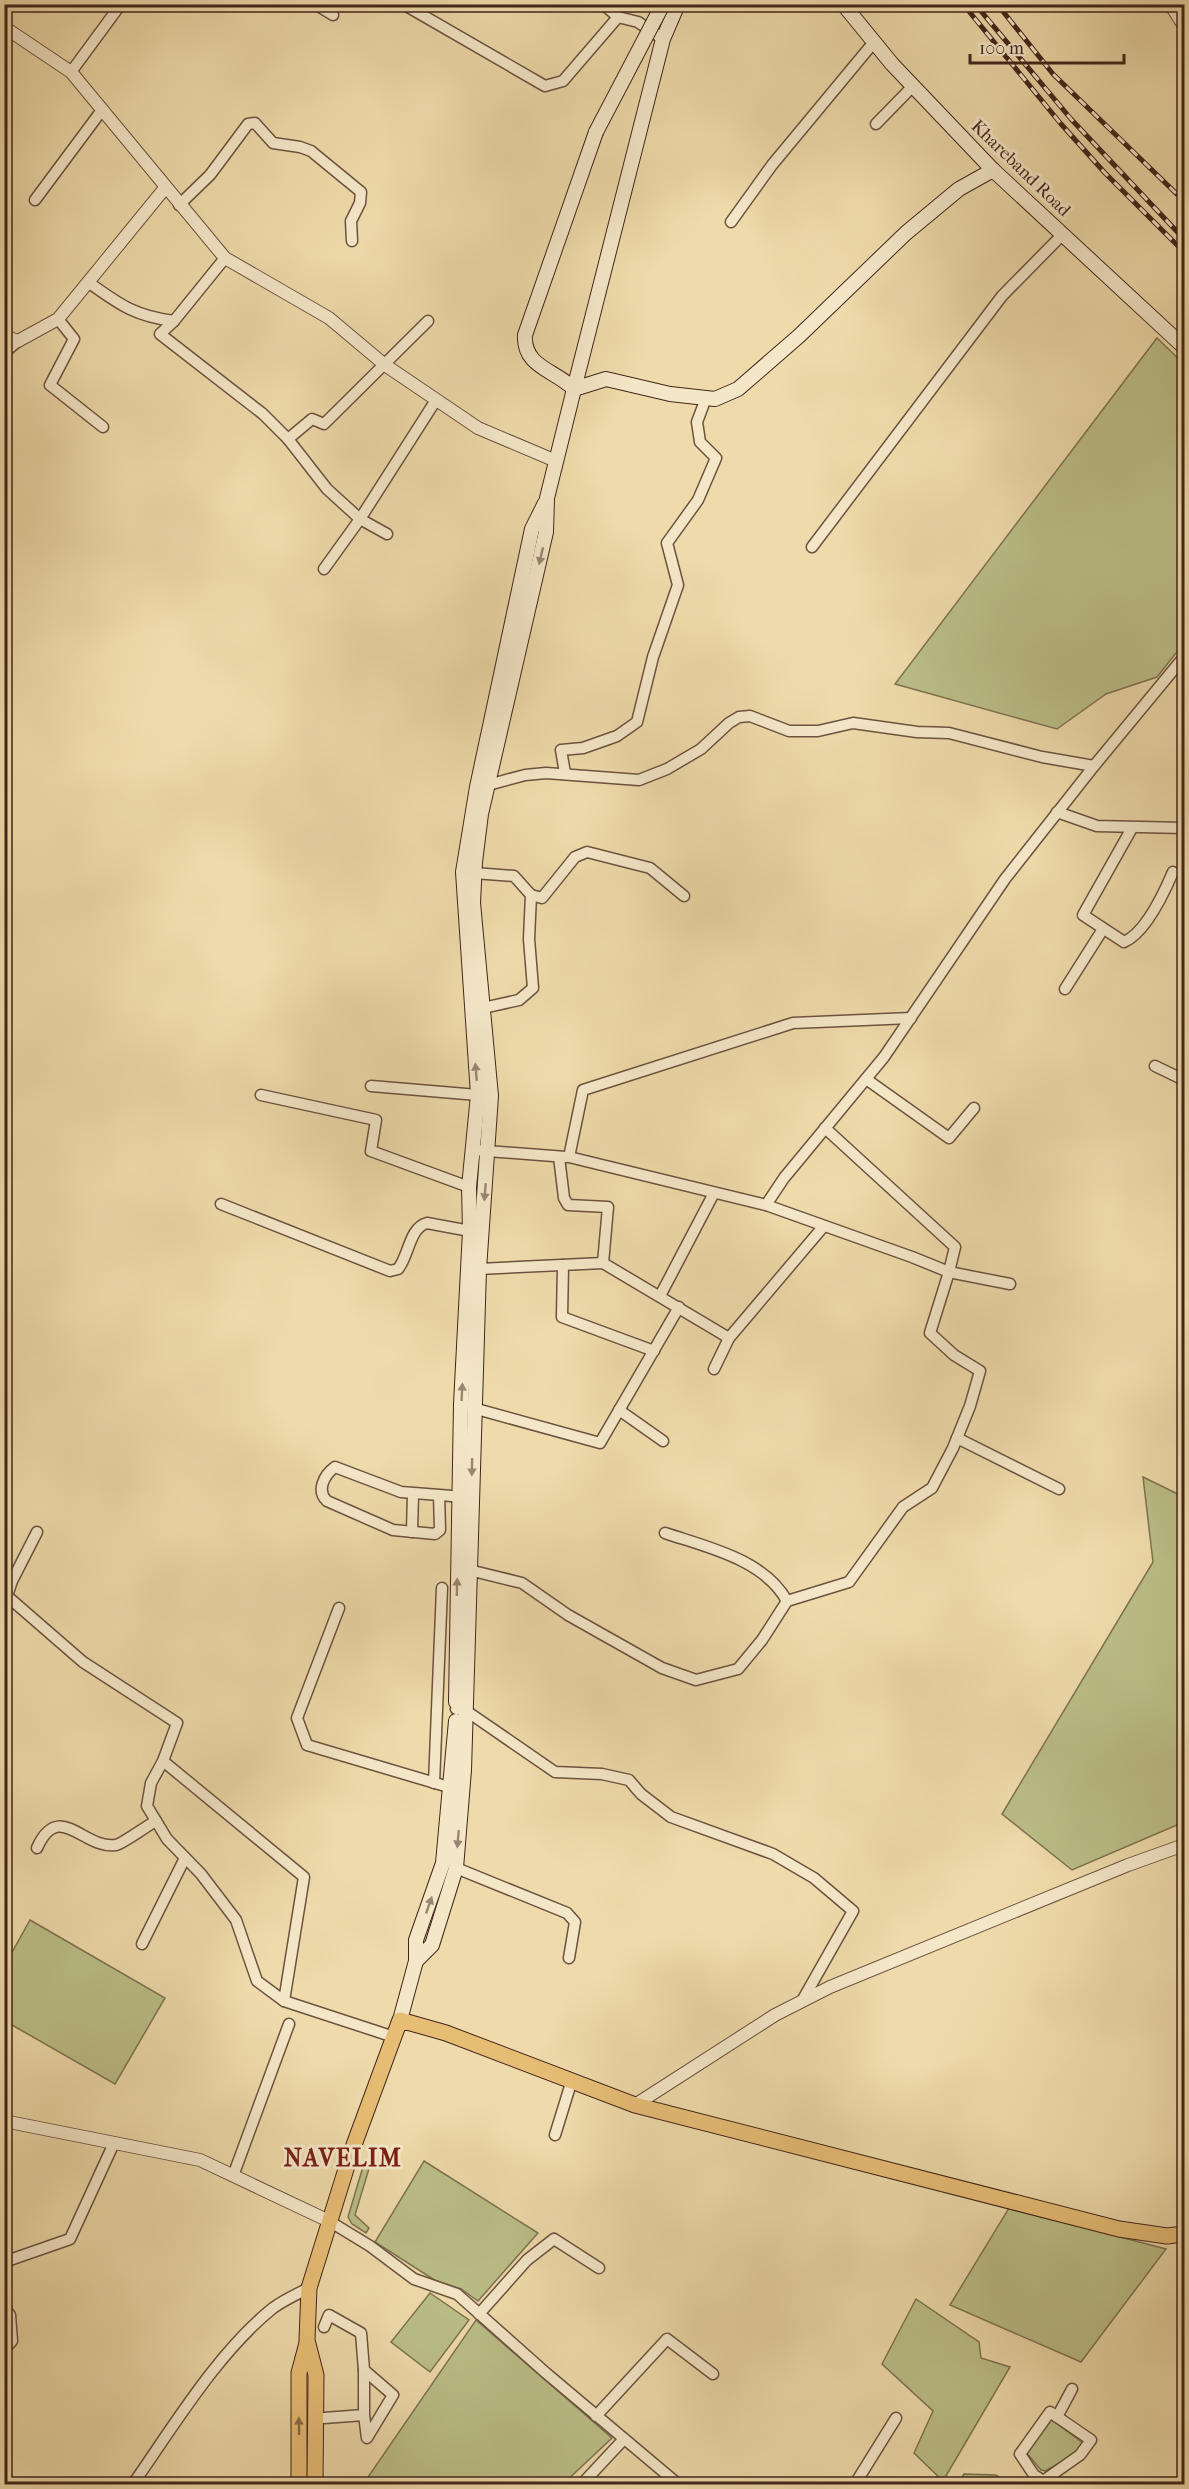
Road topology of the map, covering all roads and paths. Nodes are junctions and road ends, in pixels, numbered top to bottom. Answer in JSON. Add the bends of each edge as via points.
{"nodes":[{"id":1,"x":121,"y":4,"type":"edge"},
{"id":2,"x":315,"y":4,"type":"edge"},
{"id":3,"x":403,"y":4,"type":"edge"},
{"id":4,"x":603,"y":4,"type":"edge"},
{"id":5,"x":663,"y":4,"type":"edge"},
{"id":6,"x":678,"y":4,"type":"edge"},
{"id":7,"x":843,"y":4,"type":"edge"},
{"id":8,"x":1170,"y":4,"type":"edge"},
{"id":9,"x":333,"y":15,"type":"dead end"},
{"id":10,"x":618,"y":17,"type":"junction"},
{"id":11,"x":1185,"y":26,"type":"edge"},
{"id":12,"x":4,"y":27,"type":"edge"},
{"id":13,"x":663,"y":39,"type":"junction"},
{"id":14,"x":874,"y":42,"type":"junction"},
{"id":15,"x":71,"y":72,"type":"junction"},
{"id":16,"x":913,"y":86,"type":"junction"},
{"id":17,"x":102,"y":110,"type":"junction"},
{"id":18,"x":876,"y":124,"type":"dead end"},
{"id":19,"x":993,"y":170,"type":"junction"},
{"id":20,"x":165,"y":188,"type":"junction"},
{"id":21,"x":35,"y":200,"type":"dead end"},
{"id":22,"x":179,"y":205,"type":"junction"},
{"id":23,"x":731,"y":222,"type":"dead end"},
{"id":24,"x":1063,"y":234,"type":"junction"},
{"id":25,"x":352,"y":241,"type":"dead end"},
{"id":26,"x":225,"y":258,"type":"junction"},
{"id":27,"x":88,"y":282,"type":"junction"},
{"id":28,"x":58,"y":319,"type":"junction"},
{"id":29,"x":174,"y":321,"type":"junction"},
{"id":30,"x":428,"y":321,"type":"dead end"},
{"id":31,"x":4,"y":336,"type":"edge"},
{"id":32,"x":18,"y":341,"type":"junction"},
{"id":33,"x":1185,"y":347,"type":"edge"},
{"id":34,"x":4,"y":353,"type":"edge"},
{"id":35,"x":385,"y":365,"type":"junction"},
{"id":36,"x":574,"y":388,"type":"junction"},
{"id":37,"x":706,"y":398,"type":"junction"},
{"id":38,"x":436,"y":400,"type":"junction"},
{"id":39,"x":103,"y":427,"type":"dead end"},
{"id":40,"x":288,"y":439,"type":"junction"},
{"id":41,"x":556,"y":461,"type":"junction"},
{"id":42,"x":360,"y":519,"type":"junction"},
{"id":43,"x":387,"y":534,"type":"dead end"},
{"id":44,"x":812,"y":547,"type":"dead end"},
{"id":45,"x":324,"y":569,"type":"dead end"},
{"id":46,"x":1185,"y":657,"type":"edge"},
{"id":47,"x":502,"y":702,"type":"junction"},
{"id":48,"x":1094,"y":766,"type":"junction"},
{"id":49,"x":565,"y":773,"type":"junction"},
{"id":50,"x":488,"y":785,"type":"junction"},
{"id":51,"x":1057,"y":812,"type":"junction"},
{"id":52,"x":1131,"y":828,"type":"junction"},
{"id":53,"x":1185,"y":828,"type":"edge"},
{"id":54,"x":1173,"y":872,"type":"dead end"},
{"id":55,"x":474,"y":873,"type":"junction"},
{"id":56,"x":531,"y":894,"type":"junction"},
{"id":57,"x":684,"y":896,"type":"dead end"},
{"id":58,"x":1103,"y":929,"type":"junction"},
{"id":59,"x":1065,"y":988,"type":"dead end"},
{"id":60,"x":483,"y":1008,"type":"junction"},
{"id":61,"x":911,"y":1018,"type":"junction"},
{"id":62,"x":1155,"y":1066,"type":"dead end"},
{"id":63,"x":866,"y":1079,"type":"junction"},
{"id":64,"x":1185,"y":1080,"type":"edge"},
{"id":65,"x":370,"y":1086,"type":"dead end"},
{"id":66,"x":261,"y":1095,"type":"dead end"},
{"id":67,"x":478,"y":1095,"type":"junction"},
{"id":68,"x":974,"y":1108,"type":"dead end"},
{"id":69,"x":825,"y":1128,"type":"junction"},
{"id":70,"x":474,"y":1150,"type":"junction"},
{"id":71,"x":489,"y":1151,"type":"junction"},
{"id":72,"x":564,"y":1157,"type":"junction"},
{"id":73,"x":470,"y":1187,"type":"junction"},
{"id":74,"x":714,"y":1193,"type":"junction"},
{"id":75,"x":221,"y":1204,"type":"dead end"},
{"id":76,"x":766,"y":1205,"type":"junction"},
{"id":77,"x":824,"y":1227,"type":"junction"},
{"id":78,"x":470,"y":1231,"type":"junction"},
{"id":79,"x":603,"y":1263,"type":"junction"},
{"id":80,"x":563,"y":1265,"type":"junction"},
{"id":81,"x":478,"y":1269,"type":"junction"},
{"id":82,"x":949,"y":1272,"type":"junction"},
{"id":83,"x":1010,"y":1284,"type":"dead end"},
{"id":84,"x":660,"y":1296,"type":"junction"},
{"id":85,"x":679,"y":1307,"type":"junction"},
{"id":86,"x":729,"y":1338,"type":"junction"},
{"id":87,"x":654,"y":1351,"type":"junction"},
{"id":88,"x":714,"y":1369,"type":"dead end"},
{"id":89,"x":473,"y":1408,"type":"junction"},
{"id":90,"x":619,"y":1410,"type":"junction"},
{"id":91,"x":957,"y":1438,"type":"junction"},
{"id":92,"x":663,"y":1441,"type":"dead end"},
{"id":93,"x":1059,"y":1489,"type":"dead end"},
{"id":94,"x":413,"y":1494,"type":"junction"},
{"id":95,"x":439,"y":1495,"type":"junction"},
{"id":96,"x":465,"y":1497,"type":"junction"},
{"id":97,"x":37,"y":1532,"type":"dead end"},
{"id":98,"x":412,"y":1532,"type":"junction"},
{"id":99,"x":438,"y":1533,"type":"junction"},
{"id":100,"x":665,"y":1533,"type":"dead end"},
{"id":101,"x":458,"y":1534,"type":"junction"},
{"id":102,"x":469,"y":1569,"type":"junction"},
{"id":103,"x":442,"y":1588,"type":"dead end"},
{"id":104,"x":6,"y":1598,"type":"edge"},
{"id":105,"x":787,"y":1601,"type":"junction"},
{"id":106,"x":339,"y":1608,"type":"dead end"},
{"id":107,"x":461,"y":1710,"type":"junction"},
{"id":108,"x":163,"y":1761,"type":"junction"},
{"id":109,"x":434,"y":1783,"type":"junction"},
{"id":110,"x":452,"y":1788,"type":"junction"},
{"id":111,"x":156,"y":1821,"type":"junction"},
{"id":112,"x":1185,"y":1845,"type":"edge"},
{"id":113,"x":37,"y":1848,"type":"dead end"},
{"id":114,"x":185,"y":1858,"type":"junction"},
{"id":115,"x":456,"y":1868,"type":"junction"},
{"id":116,"x":142,"y":1944,"type":"dead end"},
{"id":117,"x":569,"y":1959,"type":"dead end"},
{"id":118,"x":416,"y":1961,"type":"junction"},
{"id":119,"x":284,"y":2001,"type":"junction"},
{"id":120,"x":802,"y":2001,"type":"junction"},
{"id":121,"x":400,"y":2020,"type":"junction"},
{"id":122,"x":290,"y":2024,"type":"dead end"},
{"id":123,"x":394,"y":2037,"type":"junction"},
{"id":124,"x":572,"y":2080,"type":"junction"},
{"id":125,"x":635,"y":2105,"type":"junction"},
{"id":126,"x":4,"y":2121,"type":"edge"},
{"id":127,"x":555,"y":2135,"type":"dead end"},
{"id":128,"x":114,"y":2143,"type":"junction"},
{"id":129,"x":233,"y":2176,"type":"junction"},
{"id":130,"x":329,"y":2221,"type":"junction"},
{"id":131,"x":1185,"y":2234,"type":"edge"},
{"id":132,"x":4,"y":2262,"type":"edge"},
{"id":133,"x":599,"y":2268,"type":"dead end"},
{"id":134,"x":309,"y":2288,"type":"junction"},
{"id":135,"x":4,"y":2308,"type":"edge"},
{"id":136,"x":479,"y":2314,"type":"junction"},
{"id":137,"x":324,"y":2327,"type":"dead end"},
{"id":138,"x":307,"y":2340,"type":"junction"},
{"id":139,"x":4,"y":2350,"type":"edge"},
{"id":140,"x":364,"y":2370,"type":"junction"},
{"id":141,"x":713,"y":2374,"type":"dead end"},
{"id":142,"x":1072,"y":2389,"type":"dead end"},
{"id":143,"x":364,"y":2415,"type":"junction"},
{"id":144,"x":596,"y":2416,"type":"junction"},
{"id":145,"x":1058,"y":2417,"type":"junction"},
{"id":146,"x":324,"y":2418,"type":"dead end"},
{"id":147,"x":896,"y":2418,"type":"dead end"},
{"id":148,"x":624,"y":2439,"type":"junction"},
{"id":149,"x":1034,"y":2475,"type":"junction"},
{"id":150,"x":133,"y":2484,"type":"edge"},
{"id":151,"x":299,"y":2484,"type":"edge"},
{"id":152,"x":315,"y":2484,"type":"edge"},
{"id":153,"x":582,"y":2484,"type":"edge"},
{"id":154,"x":678,"y":2484,"type":"edge"},
{"id":155,"x":855,"y":2484,"type":"edge"},
{"id":156,"x":1025,"y":2484,"type":"edge"}],
"edges":[{"from":1,"to":15,"type":"street"},
{"from":2,"to":9,"type":"street"},
{"from":3,"to":10,"type":"street","via":[[545,86],[563,81]]},
{"from":4,"to":10,"type":"street"},
{"from":5,"to":36,"type":"main road","bridge":true,"via":[[596,132],[525,334],[528,356]]},
{"from":6,"to":13,"type":"main road"},
{"from":7,"to":14,"type":"main road","name":"Khareband Road"},
{"from":8,"to":11,"type":"street"},
{"from":10,"to":13,"type":"street","via":[[638,22]]},
{"from":12,"to":15,"type":"street"},
{"from":13,"to":36,"type":"main road"},
{"from":14,"to":16,"type":"main road","name":"Khareband Road"},
{"from":14,"to":23,"type":"street","via":[[772,165]]},
{"from":15,"to":17,"type":"street"},
{"from":16,"to":18,"type":"street"},
{"from":16,"to":19,"type":"main road","name":"Khareband Road"},
{"from":17,"to":20,"type":"street"},
{"from":17,"to":21,"type":"street"},
{"from":19,"to":24,"type":"main road","name":"Khareband Road"},
{"from":19,"to":37,"type":"main road","via":[[959,189],[906,233],[800,336],[738,389],[715,399]]},
{"from":20,"to":22,"type":"street"},
{"from":20,"to":27,"type":"street"},
{"from":22,"to":25,"type":"street","via":[[210,175],[248,124],[255,123],[273,143],[311,151],[361,192],[351,221]]},
{"from":22,"to":26,"type":"street"},
{"from":24,"to":33,"type":"main road","name":"Khareband Road"},
{"from":24,"to":44,"type":"street","via":[[1002,296]]},
{"from":26,"to":29,"type":"street"},
{"from":26,"to":35,"type":"street","via":[[329,318]]},
{"from":27,"to":28,"type":"street"},
{"from":27,"to":29,"type":"street","via":[[118,304],[147,317]]},
{"from":28,"to":32,"type":"street"},
{"from":28,"to":39,"type":"street","via":[[74,339],[50,384]]},
{"from":29,"to":40,"type":"street","via":[[160,334],[263,414]]},
{"from":30,"to":35,"type":"street"},
{"from":31,"to":32,"type":"street"},
{"from":32,"to":34,"type":"street"},
{"from":35,"to":38,"type":"street"},
{"from":35,"to":40,"type":"street","via":[[324,424],[312,419]]},
{"from":36,"to":37,"type":"main road","via":[[606,379]]},
{"from":36,"to":41,"type":"main road"},
{"from":37,"to":49,"type":"street","via":[[697,422],[700,442],[716,458],[698,500],[667,543],[678,585],[637,722],[617,736],[583,748],[561,750]]},
{"from":38,"to":41,"type":"street","via":[[478,428]]},
{"from":38,"to":42,"type":"street"},
{"from":40,"to":42,"type":"street","via":[[327,489]]},
{"from":41,"to":47,"type":"main road","via":[[547,498],[532,529]]},
{"from":42,"to":43,"type":"street"},
{"from":42,"to":45,"type":"street"},
{"from":46,"to":48,"type":"street"},
{"from":47,"to":50,"type":"main road"},
{"from":67,"to":47,"type":"main road","one_way":true,"via":[[463,872],[477,787]]},
{"from":48,"to":49,"type":"street","via":[[949,733],[853,723],[818,731],[789,731],[750,716],[729,723],[701,750],[639,780]]},
{"from":48,"to":51,"type":"street"},
{"from":49,"to":50,"type":"street","via":[[525,776]]},
{"from":50,"to":55,"type":"main road"},
{"from":51,"to":52,"type":"street","via":[[1097,826]]},
{"from":51,"to":61,"type":"street","via":[[1005,879]]},
{"from":52,"to":53,"type":"street"},
{"from":52,"to":58,"type":"street","via":[[1083,915]]},
{"from":54,"to":58,"type":"street","via":[[1164,894],[1134,937],[1124,942]]},
{"from":55,"to":56,"type":"street","via":[[514,876]]},
{"from":55,"to":60,"type":"main road"},
{"from":56,"to":57,"type":"street","via":[[542,898],[574,857],[587,852],[650,868]]},
{"from":56,"to":60,"type":"street","via":[[533,988],[519,1000]]},
{"from":58,"to":59,"type":"street"},
{"from":60,"to":71,"type":"main road","via":[[491,1096]]},
{"from":61,"to":63,"type":"street"},
{"from":61,"to":72,"type":"street","via":[[794,1023],[583,1090]]},
{"from":62,"to":64,"type":"street"},
{"from":63,"to":68,"type":"street","via":[[949,1138]]},
{"from":63,"to":69,"type":"street"},
{"from":65,"to":67,"type":"street"},
{"from":66,"to":73,"type":"street","via":[[376,1120],[371,1151]]},
{"from":67,"to":70,"type":"main road"},
{"from":69,"to":76,"type":"street"},
{"from":69,"to":82,"type":"street","via":[[955,1247]]},
{"from":70,"to":71,"type":"street"},
{"from":70,"to":73,"type":"main road"},
{"from":71,"to":72,"type":"street"},
{"from":71,"to":81,"type":"main road","one_way":true},
{"from":72,"to":74,"type":"street"},
{"from":72,"to":79,"type":"street","via":[[564,1198],[568,1205],[608,1208]]},
{"from":73,"to":78,"type":"main road"},
{"from":74,"to":76,"type":"street"},
{"from":74,"to":84,"type":"street"},
{"from":75,"to":78,"type":"street","via":[[390,1271],[402,1264],[420,1225]]},
{"from":76,"to":77,"type":"street"},
{"from":77,"to":82,"type":"street"},
{"from":77,"to":86,"type":"street"},
{"from":96,"to":78,"type":"main road","one_way":true},
{"from":79,"to":80,"type":"street"},
{"from":79,"to":84,"type":"street"},
{"from":80,"to":81,"type":"street"},
{"from":80,"to":87,"type":"street","via":[[562,1317]]},
{"from":81,"to":89,"type":"main road"},
{"from":82,"to":83,"type":"street"},
{"from":82,"to":91,"type":"street","via":[[930,1333],[980,1371]]},
{"from":84,"to":85,"type":"street"},
{"from":85,"to":86,"type":"street"},
{"from":85,"to":87,"type":"street"},
{"from":86,"to":88,"type":"street"},
{"from":87,"to":90,"type":"street"},
{"from":89,"to":90,"type":"street","via":[[600,1443]]},
{"from":89,"to":96,"type":"main road","one_way":true},
{"from":90,"to":92,"type":"street"},
{"from":91,"to":93,"type":"street"},
{"from":91,"to":105,"type":"street","via":[[932,1488],[903,1507],[849,1582]]},
{"from":94,"to":95,"type":"street"},
{"from":94,"to":98,"type":"street"},
{"from":94,"to":98,"type":"street","via":[[335,1467],[321,1491],[327,1500],[393,1530]]},
{"from":95,"to":96,"type":"street"},
{"from":95,"to":99,"type":"street"},
{"from":96,"to":101,"type":"main road"},
{"from":96,"to":102,"type":"main road"},
{"from":97,"to":104,"type":"street"},
{"from":98,"to":99,"type":"street"},
{"from":99,"to":101,"type":"street"},
{"from":100,"to":105,"type":"street","via":[[744,1560],[781,1590]]},
{"from":107,"to":101,"type":"main road","one_way":true},
{"from":102,"to":105,"type":"street","via":[[522,1583],[568,1615],[662,1668],[696,1680],[738,1669]]},
{"from":102,"to":107,"type":"main road"},
{"from":103,"to":109,"type":"street"},
{"from":104,"to":108,"type":"street","via":[[83,1662],[177,1723]]},
{"from":106,"to":109,"type":"street","via":[[297,1718],[307,1745]]},
{"from":107,"to":110,"type":"main road"},
{"from":107,"to":115,"type":"main road","one_way":true,"via":[[464,1770]]},
{"from":107,"to":120,"type":"street","via":[[555,1772],[602,1774],[629,1780],[671,1817],[773,1854],[814,1878],[853,1911]]},
{"from":108,"to":111,"type":"street","via":[[151,1783],[147,1806]]},
{"from":108,"to":119,"type":"street","via":[[304,1877]]},
{"from":109,"to":110,"type":"street"},
{"from":118,"to":110,"type":"main road","one_way":true,"via":[[416,1940],[443,1863]]},
{"from":111,"to":113,"type":"street","via":[[119,1845],[93,1841],[78,1832],[54,1827],[42,1836]]},
{"from":111,"to":114,"type":"street"},
{"from":112,"to":120,"type":"street"},
{"from":114,"to":116,"type":"street"},
{"from":114,"to":119,"type":"street","via":[[236,1920],[257,1981]]},
{"from":115,"to":117,"type":"street","via":[[567,1913],[575,1922]]},
{"from":115,"to":118,"type":"main road","via":[[432,1945]]},
{"from":118,"to":121,"type":"main road"},
{"from":119,"to":123,"type":"street"},
{"from":120,"to":125,"type":"street"},
{"from":121,"to":123,"type":"main road"},
{"from":121,"to":124,"type":"main road"},
{"from":122,"to":129,"type":"street"},
{"from":123,"to":130,"type":"main road"},
{"from":124,"to":125,"type":"main road"},
{"from":124,"to":127,"type":"street"},
{"from":125,"to":131,"type":"main road","via":[[1119,2229],[1167,2236]]},
{"from":126,"to":128,"type":"street"},
{"from":128,"to":129,"type":"street","via":[[200,2160]]},
{"from":128,"to":132,"type":"street","via":[[70,2239]]},
{"from":129,"to":130,"type":"street"},
{"from":130,"to":134,"type":"main road"},
{"from":130,"to":136,"type":"street","via":[[414,2279],[458,2294]]},
{"from":133,"to":136,"type":"street","via":[[554,2239],[527,2260]]},
{"from":134,"to":138,"type":"main road"},
{"from":134,"to":150,"type":"street","via":[[274,2308],[247,2334],[208,2378]]},
{"from":135,"to":139,"type":"street","via":[[10,2315],[12,2341]]},
{"from":136,"to":144,"type":"street"},
{"from":137,"to":140,"type":"street","via":[[329,2316],[362,2333]]},
{"from":151,"to":138,"type":"main road","one_way":true,"via":[[299,2373]]},
{"from":138,"to":152,"type":"main road","via":[[316,2375]]},
{"from":140,"to":143,"type":"street"},
{"from":140,"to":143,"type":"street","via":[[393,2395],[367,2438]]},
{"from":141,"to":144,"type":"street","via":[[668,2339]]},
{"from":142,"to":145,"type":"street"},
{"from":143,"to":146,"type":"street"},
{"from":144,"to":148,"type":"street"},
{"from":145,"to":149,"type":"street","via":[[1050,2412],[1020,2454]]},
{"from":145,"to":149,"type":"street","via":[[1091,2440],[1080,2455],[1043,2481]]},
{"from":147,"to":155,"type":"street"},
{"from":148,"to":153,"type":"street"},
{"from":148,"to":154,"type":"street"},
{"from":149,"to":156,"type":"street"}]}
